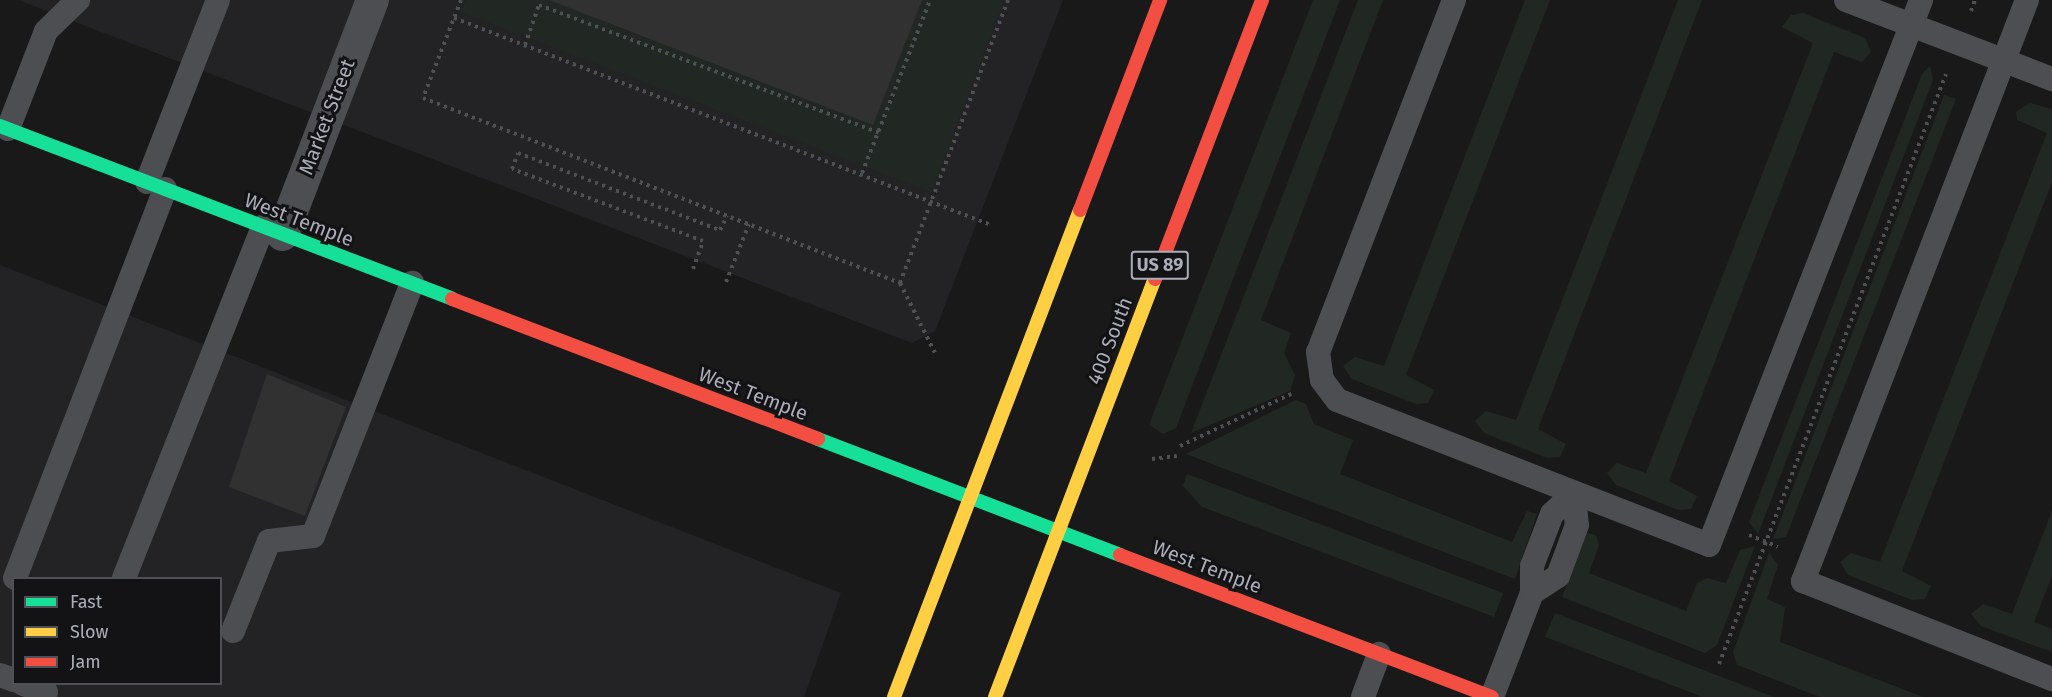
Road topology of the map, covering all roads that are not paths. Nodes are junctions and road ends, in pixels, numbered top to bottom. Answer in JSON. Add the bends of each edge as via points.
{"nodes":[{"id":1,"x":78,"y":0,"type":"edge"},
{"id":2,"x":218,"y":0,"type":"edge"},
{"id":3,"x":372,"y":0,"type":"edge"},
{"id":4,"x":1160,"y":0,"type":"edge"},
{"id":5,"x":1262,"y":0,"type":"edge"},
{"id":6,"x":1454,"y":0,"type":"edge"},
{"id":7,"x":1846,"y":0,"type":"edge"},
{"id":8,"x":1921,"y":0,"type":"edge"},
{"id":9,"x":2027,"y":0,"type":"edge"},
{"id":10,"x":1911,"y":25,"type":"junction"},
{"id":11,"x":2004,"y":61,"type":"junction"},
{"id":12,"x":2052,"y":79,"type":"edge"},
{"id":13,"x":4,"y":127,"type":"edge"},
{"id":14,"x":156,"y":186,"type":"junction"},
{"id":15,"x":272,"y":230,"type":"junction"},
{"id":16,"x":412,"y":283,"type":"junction"},
{"id":17,"x":1574,"y":493,"type":"junction"},
{"id":18,"x":969,"y":497,"type":"junction"},
{"id":19,"x":1059,"y":531,"type":"junction"},
{"id":20,"x":16,"y":577,"type":"edge"},
{"id":21,"x":125,"y":577,"type":"edge"},
{"id":22,"x":233,"y":631,"type":"dead end"},
{"id":23,"x":1378,"y":654,"type":"junction"},
{"id":24,"x":2052,"y":679,"type":"edge"},
{"id":25,"x":26,"y":685,"type":"edge"},
{"id":26,"x":45,"y":697,"type":"edge"},
{"id":27,"x":894,"y":697,"type":"edge"},
{"id":28,"x":995,"y":697,"type":"edge"},
{"id":29,"x":1363,"y":697,"type":"edge"},
{"id":30,"x":1492,"y":697,"type":"edge"}],
"edges":[{"from":1,"to":13,"type":"lane","via":[[46,31]]},
{"from":2,"to":14,"type":"lane"},
{"from":3,"to":15,"type":"street","name":"Market Street"},
{"from":4,"to":18,"type":"main road"},
{"from":5,"to":19,"type":"main road","name":"400 South","number":"US 89"},
{"from":6,"to":17,"type":"lane","via":[[1318,352],[1322,380],[1337,400]]},
{"from":7,"to":10,"type":"lane"},
{"from":8,"to":10,"type":"lane"},
{"from":9,"to":11,"type":"lane"},
{"from":10,"to":11,"type":"lane"},
{"from":10,"to":17,"type":"lane","via":[[1709,545]]},
{"from":11,"to":12,"type":"lane"},
{"from":11,"to":24,"type":"lane","via":[[1803,581]]},
{"from":13,"to":14,"type":"main road","name":"West Temple"},
{"from":14,"to":15,"type":"main road","name":"West Temple"},
{"from":14,"to":20,"type":"lane"},
{"from":15,"to":16,"type":"main road","name":"West Temple"},
{"from":15,"to":21,"type":"lane"},
{"from":16,"to":18,"type":"main road","name":"West Temple"},
{"from":16,"to":22,"type":"lane","via":[[312,536],[269,541]]},
{"from":17,"to":30,"type":"lane","via":[[1577,525],[1558,576],[1532,593]]},
{"from":18,"to":19,"type":"main road","name":"West Temple"},
{"from":18,"to":27,"type":"main road"},
{"from":19,"to":23,"type":"main road","name":"West Temple"},
{"from":19,"to":28,"type":"main road","name":"400 South","number":"US 89"},
{"from":23,"to":29,"type":"lane"},
{"from":23,"to":30,"type":"main road","name":"West Temple"},
{"from":25,"to":26,"type":"lane","via":[[46,692]]}]}
